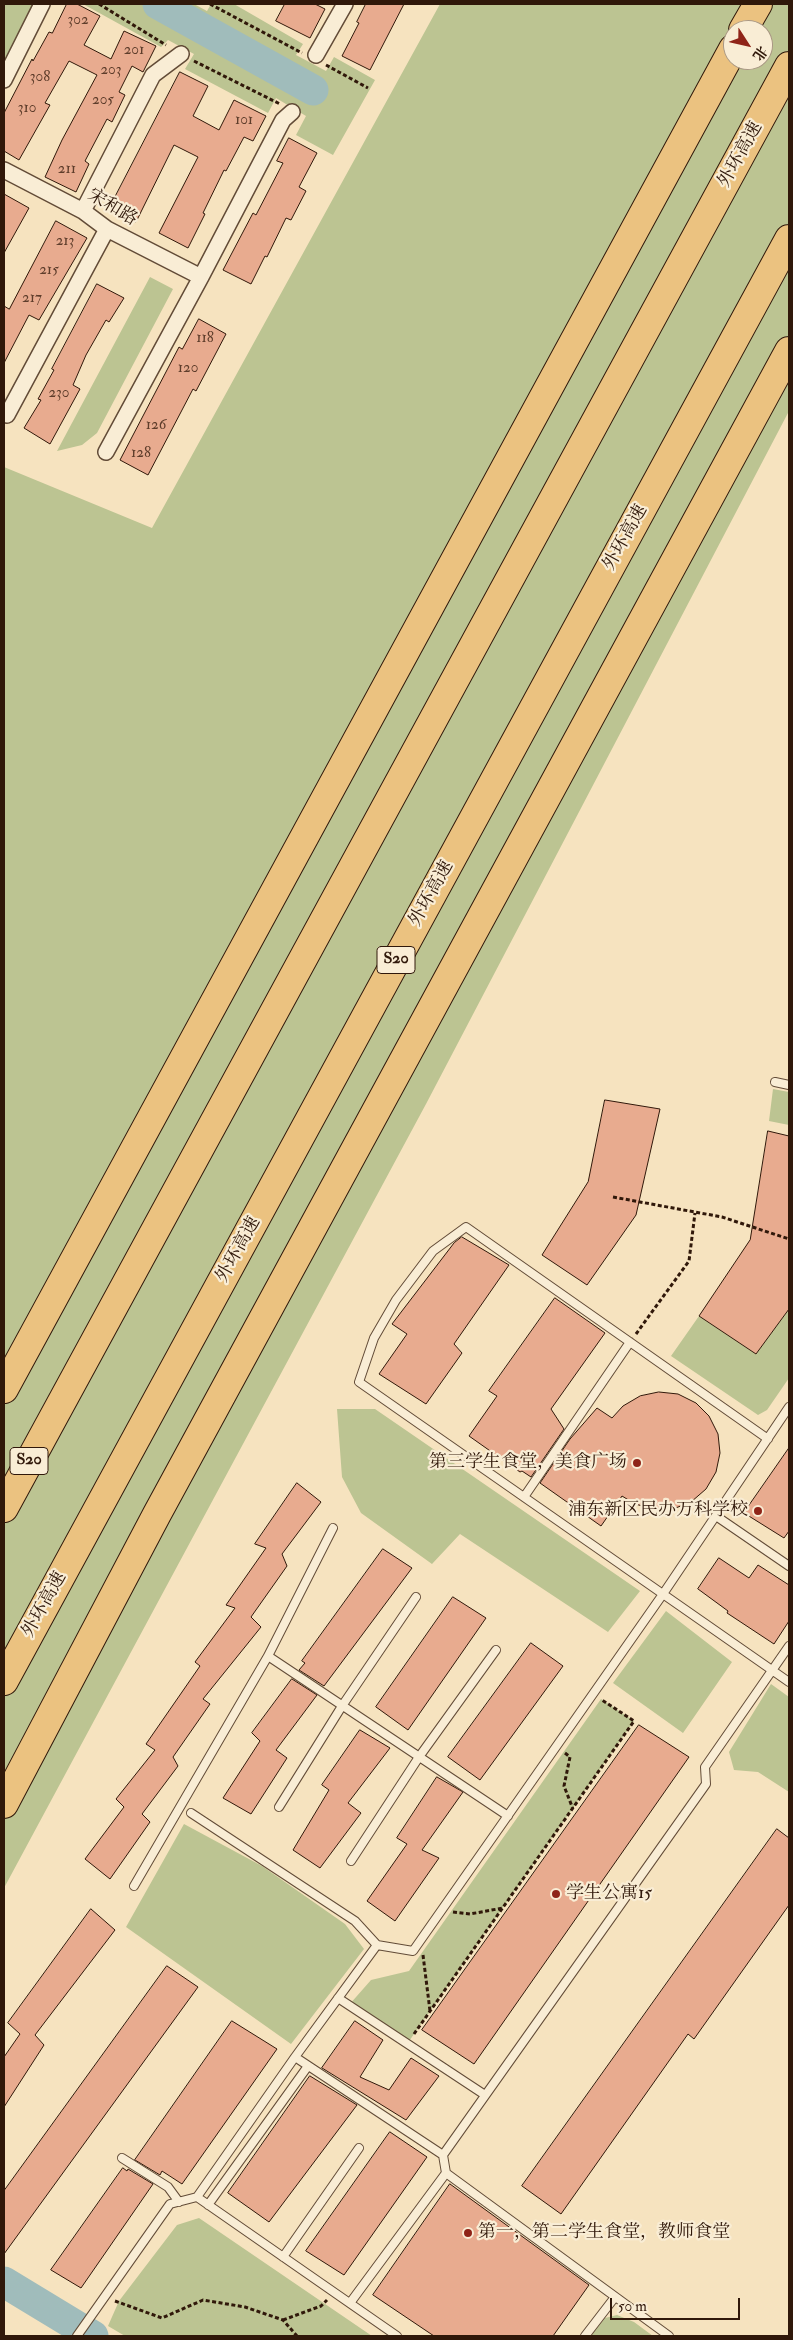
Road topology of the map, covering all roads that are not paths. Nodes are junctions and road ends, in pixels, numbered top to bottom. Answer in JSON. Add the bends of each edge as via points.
{"nodes":[{"id":1,"x":42,"y":4,"type":"edge"},
{"id":2,"x":344,"y":4,"type":"edge"},
{"id":3,"x":758,"y":4,"type":"edge"},
{"id":4,"x":749,"y":20,"type":"edge"},
{"id":5,"x":181,"y":54,"type":"dead end"},
{"id":6,"x":316,"y":55,"type":"road end"},
{"id":7,"x":789,"y":66,"type":"edge"},
{"id":8,"x":723,"y":67,"type":"edge"},
{"id":9,"x":4,"y":80,"type":"edge"},
{"id":10,"x":292,"y":112,"type":"dead end"},
{"id":11,"x":4,"y":170,"type":"edge"},
{"id":12,"x":83,"y":211,"type":"junction"},
{"id":13,"x":107,"y":229,"type":"junction"},
{"id":14,"x":789,"y":239,"type":"edge"},
{"id":15,"x":201,"y":277,"type":"junction"},
{"id":16,"x":789,"y":351,"type":"edge"},
{"id":17,"x":8,"y":415,"type":"dead end"},
{"id":18,"x":106,"y":452,"type":"dead end"},
{"id":19,"x":776,"y":1082,"type":"dead end"},
{"id":20,"x":789,"y":1085,"type":"edge"},
{"id":21,"x":630,"y":1342,"type":"junction"},
{"id":22,"x":4,"y":1389,"type":"edge"},
{"id":23,"x":789,"y":1408,"type":"edge"},
{"id":24,"x":768,"y":1439,"type":"junction"},
{"id":25,"x":524,"y":1497,"type":"junction"},
{"id":26,"x":4,"y":1508,"type":"edge"},
{"id":27,"x":716,"y":1516,"type":"junction"},
{"id":28,"x":333,"y":1528,"type":"dead end"},
{"id":29,"x":789,"y":1566,"type":"edge"},
{"id":30,"x":663,"y":1594,"type":"junction"},
{"id":31,"x":416,"y":1598,"type":"dead end"},
{"id":32,"x":789,"y":1646,"type":"edge"},
{"id":33,"x":496,"y":1650,"type":"dead end"},
{"id":34,"x":268,"y":1656,"type":"junction"},
{"id":35,"x":773,"y":1670,"type":"junction"},
{"id":36,"x":4,"y":1680,"type":"edge"},
{"id":37,"x":789,"y":1682,"type":"edge"},
{"id":38,"x":342,"y":1706,"type":"junction"},
{"id":39,"x":419,"y":1757,"type":"junction"},
{"id":40,"x":4,"y":1804,"type":"edge"},
{"id":41,"x":279,"y":1807,"type":"dead end"},
{"id":42,"x":190,"y":1813,"type":"dead end"},
{"id":43,"x":508,"y":1816,"type":"junction"},
{"id":44,"x":350,"y":1861,"type":"dead end"},
{"id":45,"x":134,"y":1886,"type":"dead end"},
{"id":46,"x":377,"y":1945,"type":"junction"},
{"id":47,"x":338,"y":1998,"type":"junction"},
{"id":48,"x":295,"y":2057,"type":"junction"},
{"id":49,"x":308,"y":2066,"type":"junction"},
{"id":50,"x":485,"y":2095,"type":"junction"},
{"id":51,"x":359,"y":2148,"type":"dead end"},
{"id":52,"x":443,"y":2155,"type":"junction"},
{"id":53,"x":122,"y":2158,"type":"dead end"},
{"id":54,"x":446,"y":2173,"type":"junction"},
{"id":55,"x":197,"y":2197,"type":"junction"},
{"id":56,"x":179,"y":2202,"type":"junction"},
{"id":57,"x":208,"y":2205,"type":"junction"},
{"id":58,"x":283,"y":2256,"type":"junction"},
{"id":59,"x":615,"y":2297,"type":"junction"},
{"id":60,"x":350,"y":2303,"type":"junction"},
{"id":61,"x":77,"y":2336,"type":"edge"},
{"id":62,"x":397,"y":2336,"type":"edge"},
{"id":63,"x":585,"y":2336,"type":"edge"},
{"id":64,"x":669,"y":2336,"type":"edge"}],
"edges":[{"from":1,"to":9,"type":"street"},
{"from":2,"to":6,"type":"street"},
{"from":3,"to":4,"type":"highway"},
{"from":5,"to":12,"type":"street","via":[[153,76]]},
{"from":7,"to":26,"type":"highway","name":"外环高速","number":"S20"},
{"from":8,"to":22,"type":"highway"},
{"from":10,"to":15,"type":"street","via":[[283,120]]},
{"from":11,"to":12,"type":"street","name":"宋和路"},
{"from":12,"to":13,"type":"street","name":"宋和路"},
{"from":13,"to":15,"type":"street","name":"宋和路"},
{"from":13,"to":17,"type":"street"},
{"from":14,"to":36,"type":"highway","name":"外环高速","number":"S20"},
{"from":15,"to":18,"type":"street"},
{"from":16,"to":40,"type":"highway","via":[[157,1514]]},
{"from":19,"to":20,"type":"lane"},
{"from":21,"to":24,"type":"lane"},
{"from":21,"to":25,"type":"lane"},
{"from":21,"to":25,"type":"lane","via":[[466,1227],[433,1251],[396,1300],[374,1338],[359,1382]]},
{"from":23,"to":24,"type":"lane"},
{"from":24,"to":27,"type":"lane"},
{"from":25,"to":30,"type":"lane"},
{"from":27,"to":29,"type":"lane"},
{"from":27,"to":30,"type":"lane"},
{"from":28,"to":34,"type":"lane"},
{"from":30,"to":35,"type":"lane"},
{"from":30,"to":43,"type":"lane"},
{"from":31,"to":38,"type":"lane"},
{"from":32,"to":35,"type":"lane"},
{"from":33,"to":39,"type":"lane"},
{"from":34,"to":38,"type":"lane"},
{"from":34,"to":45,"type":"lane"},
{"from":35,"to":37,"type":"lane"},
{"from":35,"to":50,"type":"lane","via":[[705,1767],[706,1784]]},
{"from":38,"to":39,"type":"lane"},
{"from":38,"to":41,"type":"lane"},
{"from":39,"to":43,"type":"lane"},
{"from":39,"to":44,"type":"lane"},
{"from":42,"to":46,"type":"lane","via":[[355,1921]]},
{"from":43,"to":46,"type":"lane","via":[[413,1951]]},
{"from":46,"to":47,"type":"lane"},
{"from":47,"to":48,"type":"lane"},
{"from":47,"to":50,"type":"lane"},
{"from":48,"to":49,"type":"lane"},
{"from":48,"to":55,"type":"lane"},
{"from":49,"to":52,"type":"lane"},
{"from":49,"to":57,"type":"lane"},
{"from":50,"to":52,"type":"lane"},
{"from":51,"to":58,"type":"lane"},
{"from":52,"to":54,"type":"lane"},
{"from":53,"to":56,"type":"lane","via":[[168,2187]]},
{"from":54,"to":59,"type":"lane"},
{"from":54,"to":60,"type":"lane"},
{"from":55,"to":56,"type":"lane"},
{"from":55,"to":57,"type":"lane"},
{"from":56,"to":61,"type":"lane","via":[[170,2204]]},
{"from":57,"to":58,"type":"lane"},
{"from":58,"to":60,"type":"lane"},
{"from":59,"to":63,"type":"lane"},
{"from":59,"to":64,"type":"lane"},
{"from":60,"to":62,"type":"lane"}]}
